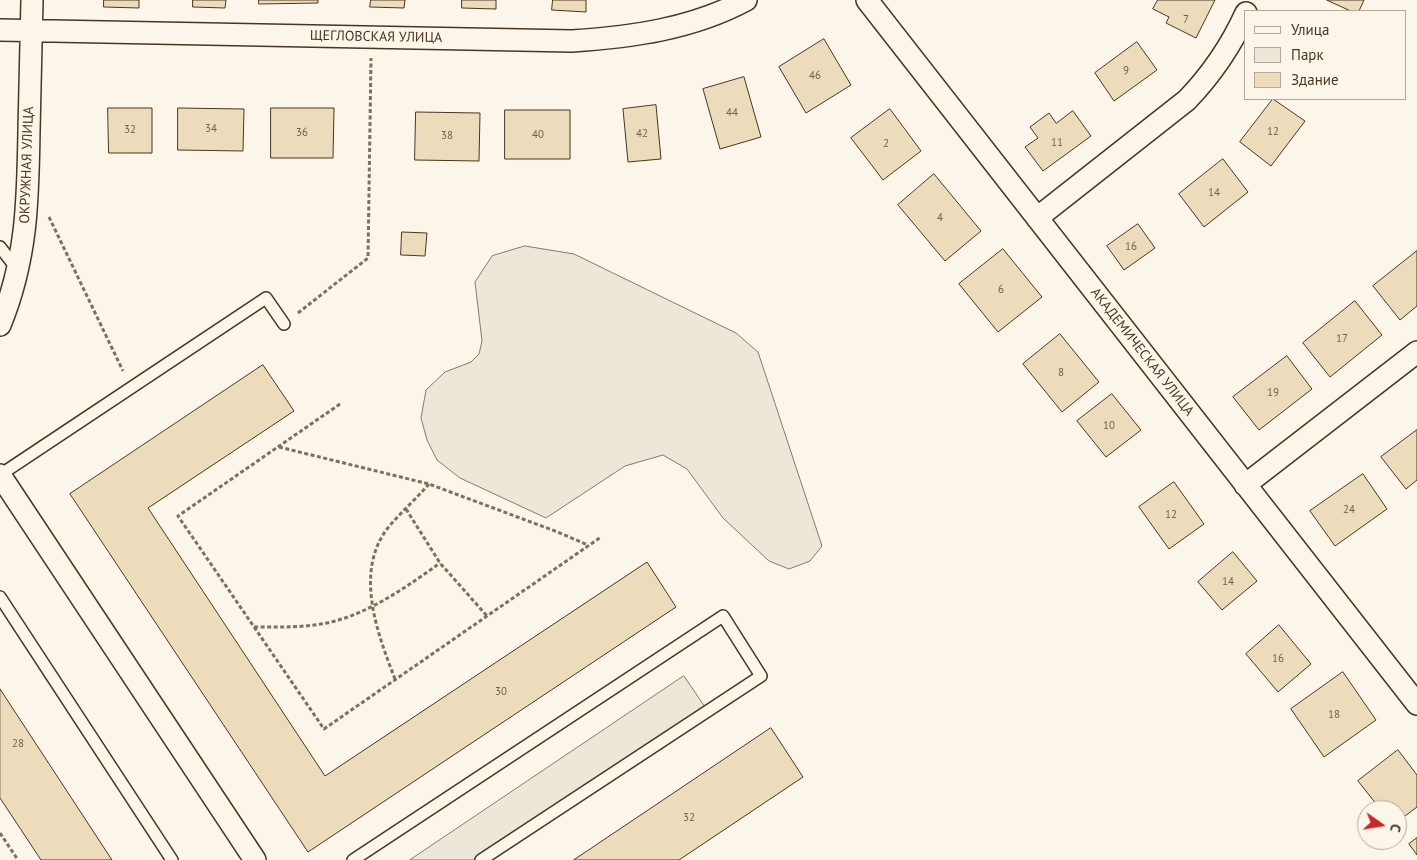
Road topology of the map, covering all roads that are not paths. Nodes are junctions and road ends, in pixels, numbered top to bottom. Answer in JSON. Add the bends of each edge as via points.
{"nodes":[{"id":1,"x":32,"y":0,"type":"edge"},
{"id":2,"x":746,"y":0,"type":"edge"},
{"id":3,"x":867,"y":0,"type":"edge"},
{"id":4,"x":1244,"y":16,"type":"edge"},
{"id":5,"x":0,"y":30,"type":"edge"},
{"id":6,"x":31,"y":31,"type":"junction"},
{"id":7,"x":1038,"y":218,"type":"junction"},
{"id":8,"x":0,"y":246,"type":"edge"},
{"id":9,"x":18,"y":270,"type":"junction"},
{"id":10,"x":284,"y":324,"type":"road end"},
{"id":11,"x":0,"y":326,"type":"edge"},
{"id":12,"x":1417,"y":352,"type":"edge"},
{"id":13,"x":0,"y":475,"type":"edge"},
{"id":14,"x":1246,"y":485,"type":"junction"},
{"id":15,"x":0,"y":597,"type":"edge"},
{"id":16,"x":1417,"y":704,"type":"edge"},
{"id":17,"x":172,"y":860,"type":"edge"},
{"id":18,"x":255,"y":860,"type":"edge"},
{"id":19,"x":353,"y":860,"type":"edge"},
{"id":20,"x":481,"y":860,"type":"edge"}],
"edges":[{"from":1,"to":6,"type":"street","name":"ОКРУЖНАЯ УЛИЦА"},
{"from":2,"to":6,"type":"street","name":"ЩЕГЛОВСКАЯ УЛИЦА","via":[[715,16],[688,24],[604,39],[572,41]]},
{"from":3,"to":7,"type":"street","name":"АКАДЕМИЧЕСКАЯ УЛИЦА"},
{"from":4,"to":7,"type":"street","via":[[1224,56],[1187,100]]},
{"from":5,"to":6,"type":"street","name":"ЩЕГЛОВСКАЯ УЛИЦА"},
{"from":6,"to":9,"type":"street","name":"ОКРУЖНАЯ УЛИЦА","via":[[28,196]]},
{"from":7,"to":14,"type":"street","name":"АКАДЕМИЧЕСКАЯ УЛИЦА"},
{"from":8,"to":9,"type":"lane"},
{"from":9,"to":11,"type":"street","name":"ОКРУЖНАЯ УЛИЦА","via":[[12,297]]},
{"from":10,"to":13,"type":"lane","via":[[266,298]]},
{"from":12,"to":14,"type":"street"},
{"from":13,"to":18,"type":"street"},
{"from":14,"to":16,"type":"street","name":"АКАДЕМИЧЕСКАЯ УЛИЦА"},
{"from":15,"to":17,"type":"lane"},
{"from":19,"to":20,"type":"lane","via":[[723,616],[761,676]]}]}
